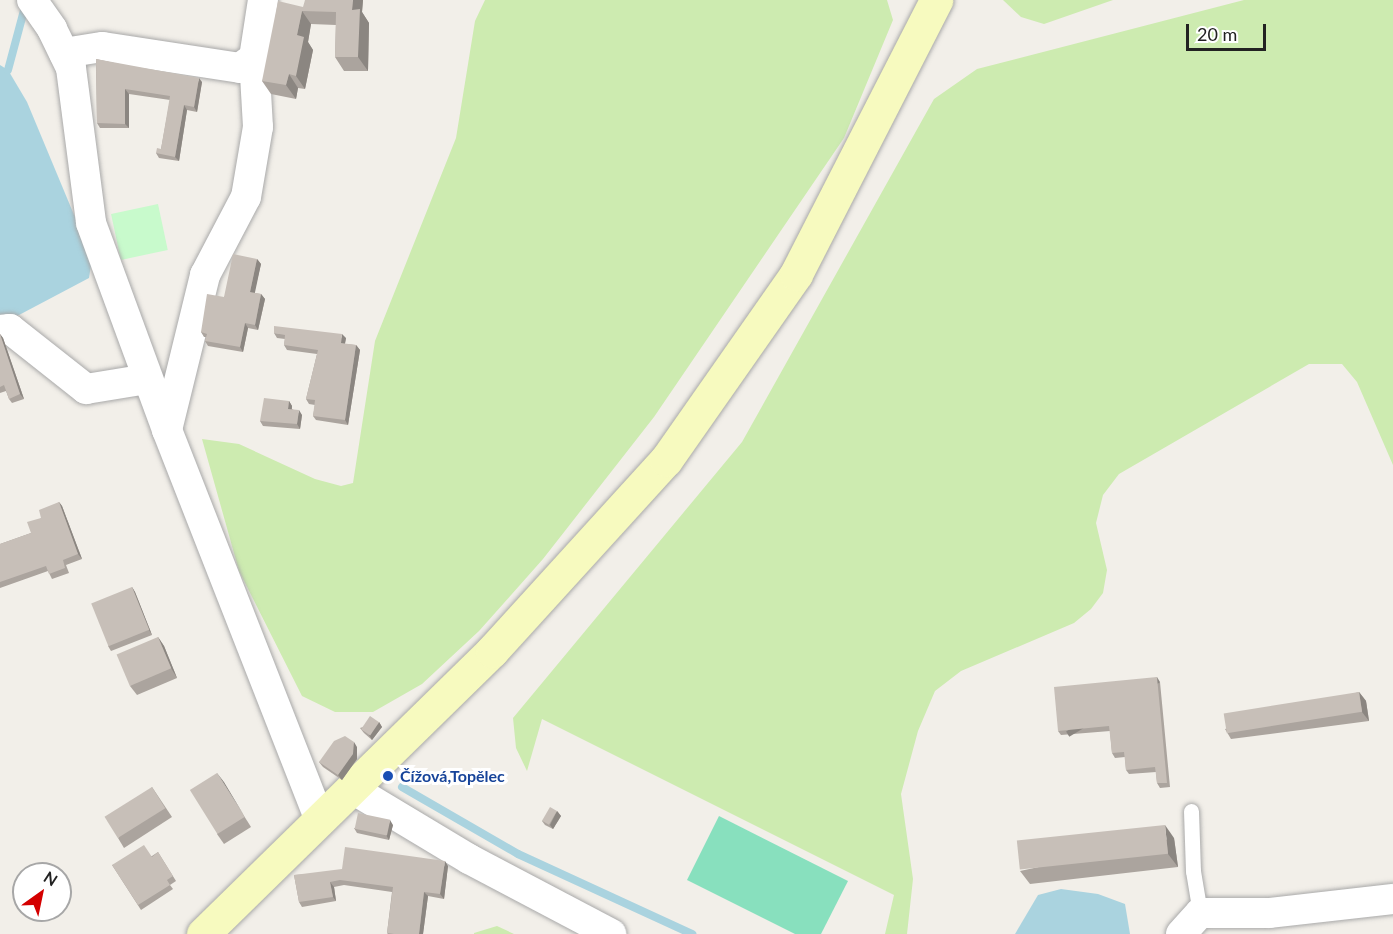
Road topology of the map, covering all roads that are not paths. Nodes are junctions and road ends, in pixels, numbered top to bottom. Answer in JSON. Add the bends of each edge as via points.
{"nodes":[{"id":1,"x":32,"y":0,"type":"edge"},
{"id":2,"x":263,"y":0,"type":"edge"},
{"id":3,"x":936,"y":0,"type":"edge"},
{"id":4,"x":64,"y":53,"type":"junction"},
{"id":5,"x":254,"y":58,"type":"junction"},
{"id":6,"x":0,"y":330,"type":"edge"},
{"id":7,"x":147,"y":379,"type":"junction"},
{"id":8,"x":166,"y":430,"type":"junction"},
{"id":9,"x":351,"y":788,"type":"junction"},
{"id":10,"x":1191,"y":811,"type":"dead end"},
{"id":11,"x":320,"y":817,"type":"junction"},
{"id":12,"x":1393,"y":899,"type":"edge"},
{"id":13,"x":1191,"y":923,"type":"edge"},
{"id":14,"x":203,"y":934,"type":"edge"},
{"id":15,"x":611,"y":934,"type":"edge"}],
"edges":[{"from":1,"to":4,"type":"street"},
{"from":2,"to":5,"type":"street"},
{"from":3,"to":9,"type":"street","via":[[796,274],[666,460],[492,651]]},
{"from":4,"to":5,"type":"street","via":[[103,47],[240,68]]},
{"from":4,"to":7,"type":"street","via":[[71,68],[92,223]]},
{"from":5,"to":8,"type":"street","via":[[258,127],[246,197],[205,274]]},
{"from":6,"to":7,"type":"street","via":[[10,329],[86,389]]},
{"from":7,"to":8,"type":"street"},
{"from":8,"to":11,"type":"street"},
{"from":9,"to":11,"type":"street"},
{"from":9,"to":15,"type":"street","via":[[469,859]]},
{"from":10,"to":13,"type":"lane"},
{"from":11,"to":14,"type":"street"},
{"from":12,"to":13,"type":"street"}]}
